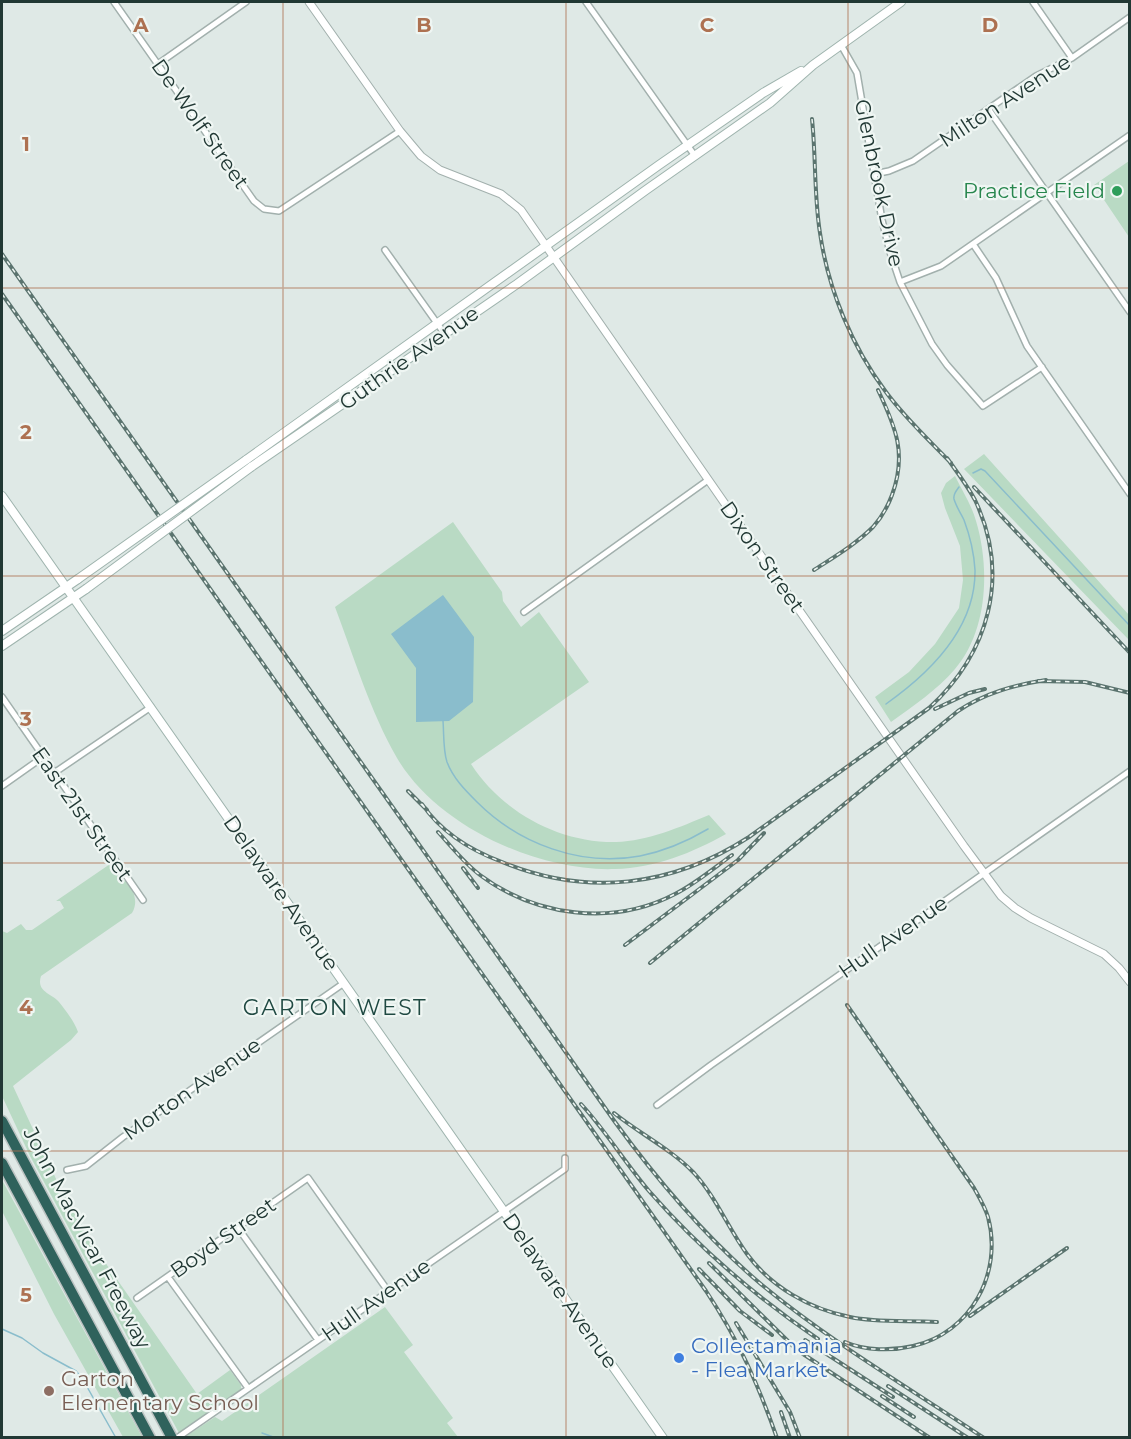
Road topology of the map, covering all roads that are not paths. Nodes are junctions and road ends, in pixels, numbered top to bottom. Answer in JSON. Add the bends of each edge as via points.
{"nodes":[{"id":1,"x":114,"y":2,"type":"edge"},
{"id":2,"x":246,"y":2,"type":"edge"},
{"id":3,"x":309,"y":2,"type":"edge"},
{"id":4,"x":586,"y":2,"type":"edge"},
{"id":5,"x":901,"y":2,"type":"edge"},
{"id":6,"x":1034,"y":2,"type":"edge"},
{"id":7,"x":1130,"y":17,"type":"edge"},
{"id":8,"x":841,"y":45,"type":"junction"},
{"id":9,"x":1072,"y":58,"type":"junction"},
{"id":10,"x":158,"y":64,"type":"junction"},
{"id":11,"x":813,"y":65,"type":"junction"},
{"id":12,"x":989,"y":110,"type":"junction"},
{"id":13,"x":400,"y":131,"type":"junction"},
{"id":14,"x":1130,"y":135,"type":"edge"},
{"id":15,"x":687,"y":145,"type":"junction"},
{"id":16,"x":695,"y":156,"type":"junction"},
{"id":17,"x":874,"y":174,"type":"junction"},
{"id":18,"x":1046,"y":192,"type":"junction"},
{"id":19,"x":973,"y":244,"type":"junction"},
{"id":20,"x":546,"y":245,"type":"junction"},
{"id":21,"x":385,"y":250,"type":"dead end"},
{"id":22,"x":553,"y":256,"type":"junction"},
{"id":23,"x":900,"y":282,"type":"junction"},
{"id":24,"x":1129,"y":309,"type":"edge"},
{"id":25,"x":437,"y":322,"type":"junction"},
{"id":26,"x":444,"y":333,"type":"junction"},
{"id":27,"x":1042,"y":367,"type":"junction"},
{"id":28,"x":249,"y":464,"type":"junction"},
{"id":29,"x":708,"y":480,"type":"junction"},
{"id":30,"x":1130,"y":494,"type":"edge"},
{"id":31,"x":2,"y":496,"type":"edge"},
{"id":32,"x":66,"y":588,"type":"junction"},
{"id":33,"x":73,"y":598,"type":"junction"},
{"id":34,"x":524,"y":612,"type":"dead end"},
{"id":35,"x":2,"y":631,"type":"edge"},
{"id":36,"x":2,"y":646,"type":"edge"},
{"id":37,"x":2,"y":697,"type":"edge"},
{"id":38,"x":150,"y":707,"type":"junction"},
{"id":39,"x":43,"y":757,"type":"junction"},
{"id":40,"x":1130,"y":771,"type":"edge"},
{"id":41,"x":54,"y":773,"type":"junction"},
{"id":42,"x":2,"y":786,"type":"edge"},
{"id":43,"x":984,"y":873,"type":"junction"},
{"id":44,"x":143,"y":900,"type":"dead end"},
{"id":45,"x":1130,"y":982,"type":"edge"},
{"id":46,"x":344,"y":983,"type":"junction"},
{"id":47,"x":657,"y":1105,"type":"dead end"},
{"id":48,"x":3,"y":1123,"type":"edge"},
{"id":49,"x":565,"y":1158,"type":"dead end"},
{"id":50,"x":2,"y":1163,"type":"edge"},
{"id":51,"x":67,"y":1170,"type":"dead end"},
{"id":52,"x":504,"y":1211,"type":"junction"},
{"id":53,"x":238,"y":1228,"type":"junction"},
{"id":54,"x":168,"y":1276,"type":"junction"},
{"id":55,"x":388,"y":1291,"type":"junction"},
{"id":56,"x":137,"y":1298,"type":"dead end"},
{"id":57,"x":318,"y":1340,"type":"junction"},
{"id":58,"x":248,"y":1389,"type":"junction"},
{"id":59,"x":150,"y":1437,"type":"edge"},
{"id":60,"x":172,"y":1437,"type":"edge"},
{"id":61,"x":177,"y":1437,"type":"edge"},
{"id":62,"x":663,"y":1437,"type":"edge"}],
"edges":[{"from":1,"to":10,"type":"street","name":"De Wolf Street"},
{"from":2,"to":10,"type":"street"},
{"from":3,"to":13,"type":"street","name":"Dixon Street"},
{"from":4,"to":15,"type":"street"},
{"from":5,"to":8,"type":"main road","name":"Guthrie Avenue"},
{"from":6,"to":9,"type":"street"},
{"from":7,"to":9,"type":"street","name":"Milton Avenue"},
{"from":8,"to":11,"type":"main road","name":"Guthrie Avenue"},
{"from":8,"to":17,"type":"street","name":"Glenbrook Drive","via":[[856,73]]},
{"from":9,"to":12,"type":"street","name":"Milton Avenue","via":[[1036,76]]},
{"from":10,"to":13,"type":"street","name":"De Wolf Street","via":[[257,205],[269,211],[279,211]]},
{"from":11,"to":15,"type":"main road","name":"Guthrie Avenue","via":[[763,93]]},
{"from":11,"to":16,"type":"main road","name":"Guthrie Avenue","via":[[770,103]]},
{"from":12,"to":17,"type":"street","name":"Milton Avenue","via":[[905,166]]},
{"from":12,"to":18,"type":"street"},
{"from":13,"to":20,"type":"street","name":"Dixon Street","via":[[421,156],[440,170],[501,194],[521,210]]},
{"from":14,"to":18,"type":"street"},
{"from":15,"to":16,"type":"street"},
{"from":15,"to":20,"type":"main road","name":"Guthrie Avenue"},
{"from":16,"to":22,"type":"main road","name":"Guthrie Avenue"},
{"from":17,"to":23,"type":"street","name":"Glenbrook Drive"},
{"from":18,"to":19,"type":"street"},
{"from":18,"to":24,"type":"street"},
{"from":19,"to":23,"type":"street","via":[[941,266]]},
{"from":19,"to":27,"type":"street","via":[[996,278],[1019,333]]},
{"from":20,"to":22,"type":"street","name":"Dixon Street"},
{"from":20,"to":25,"type":"main road","name":"Guthrie Avenue"},
{"from":21,"to":25,"type":"street"},
{"from":22,"to":26,"type":"main road","name":"Guthrie Avenue"},
{"from":22,"to":29,"type":"street","name":"Dixon Street"},
{"from":23,"to":27,"type":"street","name":"Glenbrook Drive","via":[[932,344],[983,406]]},
{"from":25,"to":26,"type":"street"},
{"from":25,"to":28,"type":"main road","name":"Guthrie Avenue"},
{"from":26,"to":28,"type":"main road","name":"Guthrie Avenue"},
{"from":27,"to":30,"type":"street"},
{"from":28,"to":32,"type":"main road","name":"Guthrie Avenue","bridge":true},
{"from":28,"to":33,"type":"main road","name":"Guthrie Avenue","bridge":true},
{"from":29,"to":34,"type":"street"},
{"from":29,"to":43,"type":"street","name":"Dixon Street"},
{"from":31,"to":32,"type":"main road","name":"Delaware Avenue"},
{"from":32,"to":33,"type":"main road","name":"Delaware Avenue"},
{"from":32,"to":35,"type":"main road","name":"Guthrie Avenue"},
{"from":33,"to":36,"type":"main road","name":"Guthrie Avenue"},
{"from":33,"to":38,"type":"main road","name":"Delaware Avenue"},
{"from":37,"to":39,"type":"street","name":"East 21st Street"},
{"from":38,"to":41,"type":"street"},
{"from":38,"to":46,"type":"main road","name":"Delaware Avenue"},
{"from":39,"to":41,"type":"street","name":"East 21st Street"},
{"from":39,"to":42,"type":"street"},
{"from":40,"to":43,"type":"street","name":"Hull Avenue"},
{"from":41,"to":44,"type":"street","name":"East 21st Street"},
{"from":43,"to":45,"type":"street","name":"Dixon Street","via":[[1015,908],[1095,948]]},
{"from":43,"to":47,"type":"street","name":"Hull Avenue"},
{"from":46,"to":51,"type":"street","name":"Morton Avenue","via":[[86,1166]]},
{"from":46,"to":52,"type":"main road","name":"Delaware Avenue"},
{"from":48,"to":60,"type":"highway","name":"John MacVicar Freeway"},
{"from":49,"to":52,"type":"street","name":"Hull Avenue","via":[[565,1169]]},
{"from":50,"to":59,"type":"highway","name":"John MacVicar Freeway"},
{"from":52,"to":55,"type":"street","name":"Hull Avenue"},
{"from":52,"to":62,"type":"main road","name":"Delaware Avenue"},
{"from":53,"to":54,"type":"street","name":"Boyd Street"},
{"from":53,"to":55,"type":"street","name":"Boyd Street","via":[[308,1178]]},
{"from":53,"to":57,"type":"street"},
{"from":54,"to":56,"type":"street","name":"Boyd Street"},
{"from":54,"to":58,"type":"street"},
{"from":55,"to":57,"type":"street","name":"Hull Avenue"},
{"from":57,"to":58,"type":"street","name":"Hull Avenue"},
{"from":58,"to":61,"type":"street","name":"Hull Avenue"}]}
